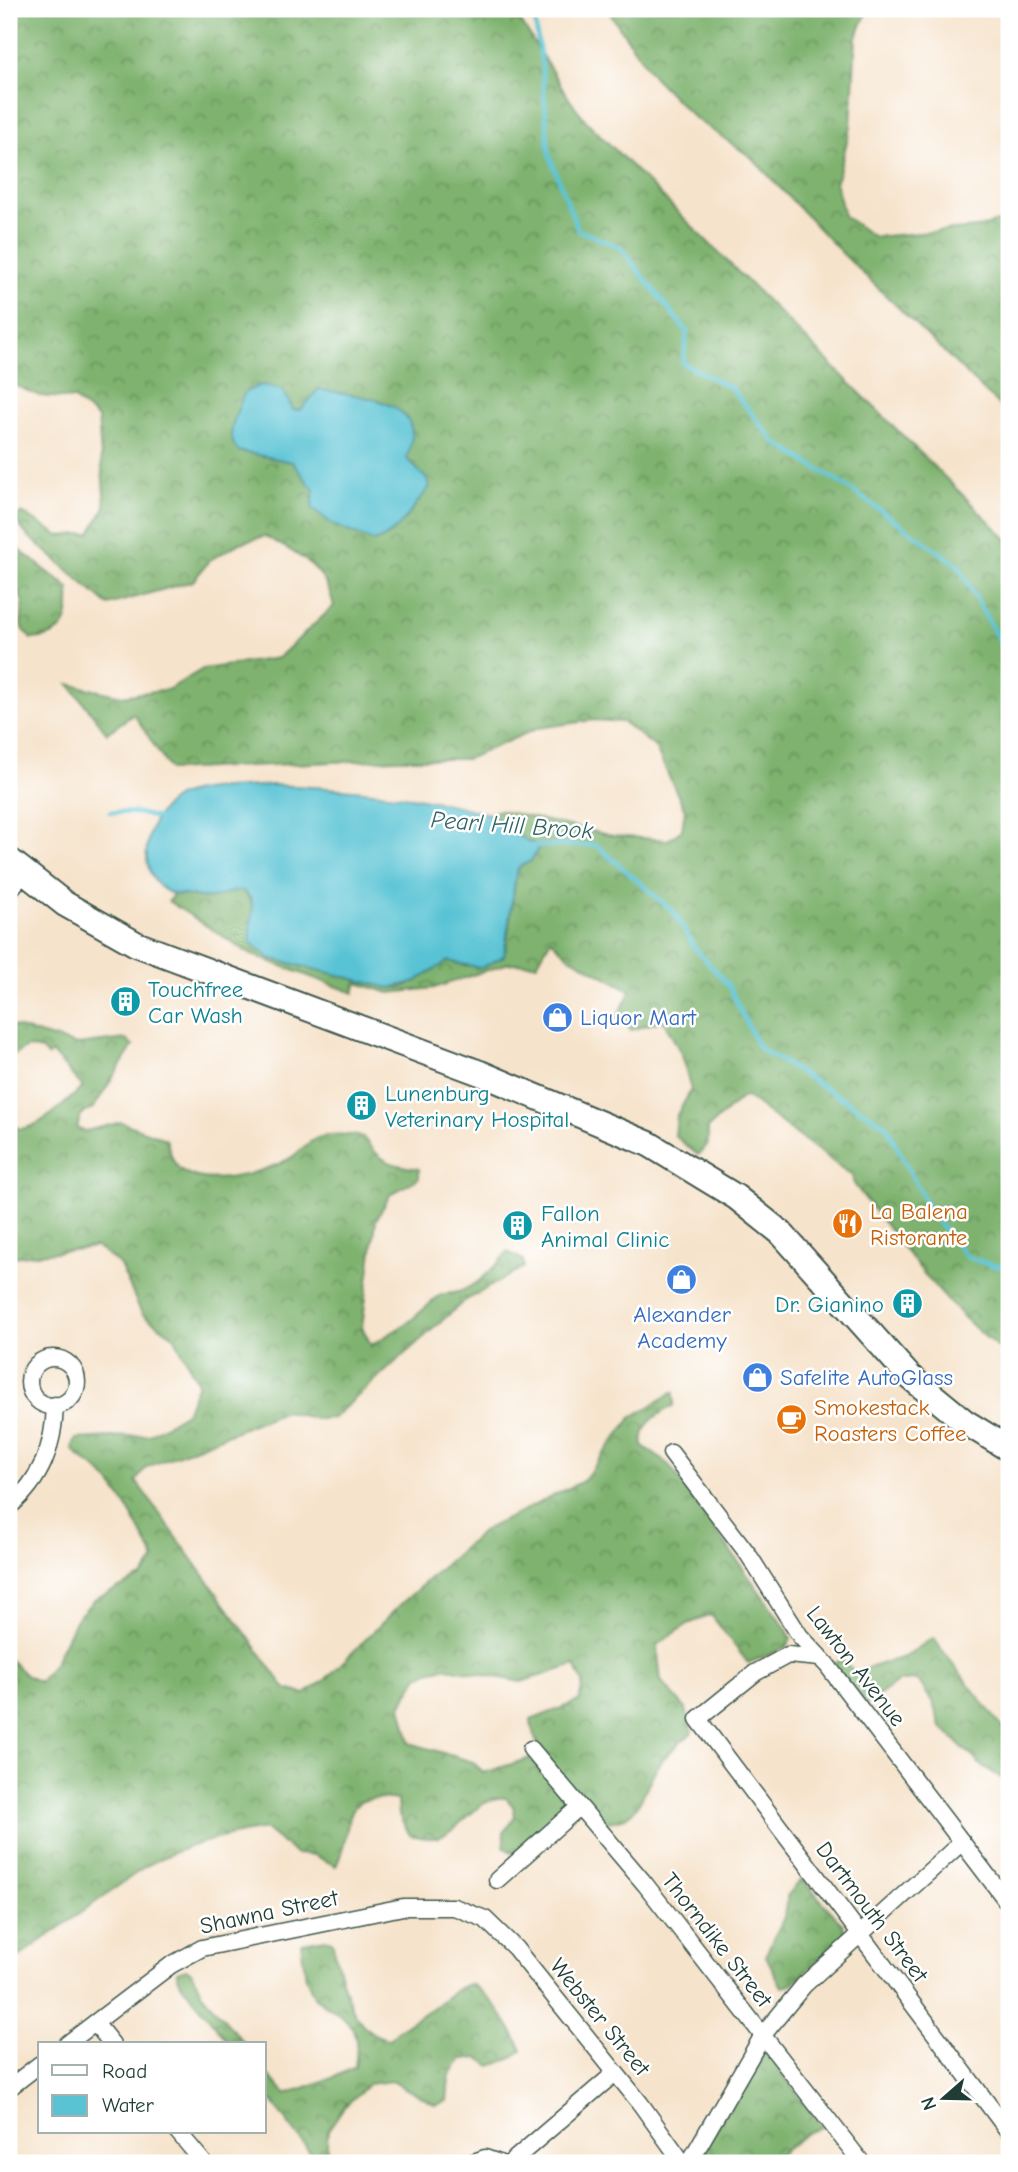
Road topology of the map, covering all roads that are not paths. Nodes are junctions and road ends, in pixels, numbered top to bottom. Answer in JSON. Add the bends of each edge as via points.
{"nodes":[{"id":1,"x":14,"y":875,"type":"edge"},
{"id":2,"x":55,"y":1405,"type":"dead end"},
{"id":3,"x":1009,"y":1449,"type":"edge"},
{"id":4,"x":671,"y":1453,"type":"dead end"},
{"id":5,"x":9,"y":1507,"type":"edge"},
{"id":6,"x":820,"y":1658,"type":"junction"},
{"id":7,"x":531,"y":1749,"type":"dead end"},
{"id":8,"x":579,"y":1807,"type":"junction"},
{"id":9,"x":962,"y":1842,"type":"junction"},
{"id":10,"x":497,"y":1880,"type":"dead end"},
{"id":11,"x":1009,"y":1904,"type":"edge"},
{"id":12,"x":468,"y":1912,"type":"joint"},
{"id":13,"x":859,"y":1934,"type":"junction"},
{"id":14,"x":95,"y":2023,"type":"junction"},
{"id":15,"x":763,"y":2035,"type":"junction"},
{"id":16,"x":70,"y":2042,"type":"edge"},
{"id":17,"x":110,"y":2042,"type":"edge"},
{"id":18,"x":38,"y":2066,"type":"edge"},
{"id":19,"x":615,"y":2073,"type":"junction"},
{"id":20,"x":9,"y":2088,"type":"edge"},
{"id":21,"x":1009,"y":2132,"type":"edge"},
{"id":22,"x":180,"y":2134,"type":"edge"},
{"id":23,"x":204,"y":2163,"type":"edge"},
{"id":24,"x":471,"y":2163,"type":"edge"},
{"id":25,"x":499,"y":2163,"type":"edge"},
{"id":26,"x":510,"y":2163,"type":"edge"},
{"id":27,"x":683,"y":2163,"type":"edge"},
{"id":28,"x":689,"y":2163,"type":"edge"},
{"id":29,"x":862,"y":2163,"type":"edge"}],
"edges":[{"from":1,"to":3,"type":"main road","via":[[136,944],[480,1073],[649,1144],[736,1197],[782,1233],[909,1376],[965,1422]]},
{"from":2,"to":5,"type":"street","via":[[40,1473]]},
{"from":4,"to":6,"type":"street","name":"Lawton Avenue"},
{"from":6,"to":9,"type":"street","name":"Lawton Avenue"},
{"from":6,"to":13,"type":"street","name":"Dartmouth Street","via":[[788,1655],[755,1673],[698,1719]]},
{"from":7,"to":8,"type":"street","name":"Thorndike Street"},
{"from":8,"to":10,"type":"street"},
{"from":8,"to":15,"type":"street","name":"Thorndike Street"},
{"from":9,"to":11,"type":"street","name":"Lawton Avenue"},
{"from":9,"to":13,"type":"street"},
{"from":12,"to":14,"type":"street","name":"Shawna Street","via":[[438,1905],[412,1906],[202,1948],[178,1960]]},
{"from":12,"to":19,"type":"street","name":"Webster Street","via":[[485,1919],[515,1948]]},
{"from":13,"to":15,"type":"street","via":[[804,1985]]},
{"from":13,"to":21,"type":"street","name":"Dartmouth Street"},
{"from":14,"to":16,"type":"street","name":"Shawna Street"},
{"from":14,"to":17,"type":"street"},
{"from":15,"to":28,"type":"street"},
{"from":15,"to":29,"type":"street","name":"Thorndike Street"},
{"from":18,"to":20,"type":"street"},
{"from":19,"to":26,"type":"street"},
{"from":19,"to":27,"type":"street","name":"Webster Street"},
{"from":22,"to":23,"type":"street"},
{"from":24,"to":25,"type":"street","via":[[485,2158]]}]}
